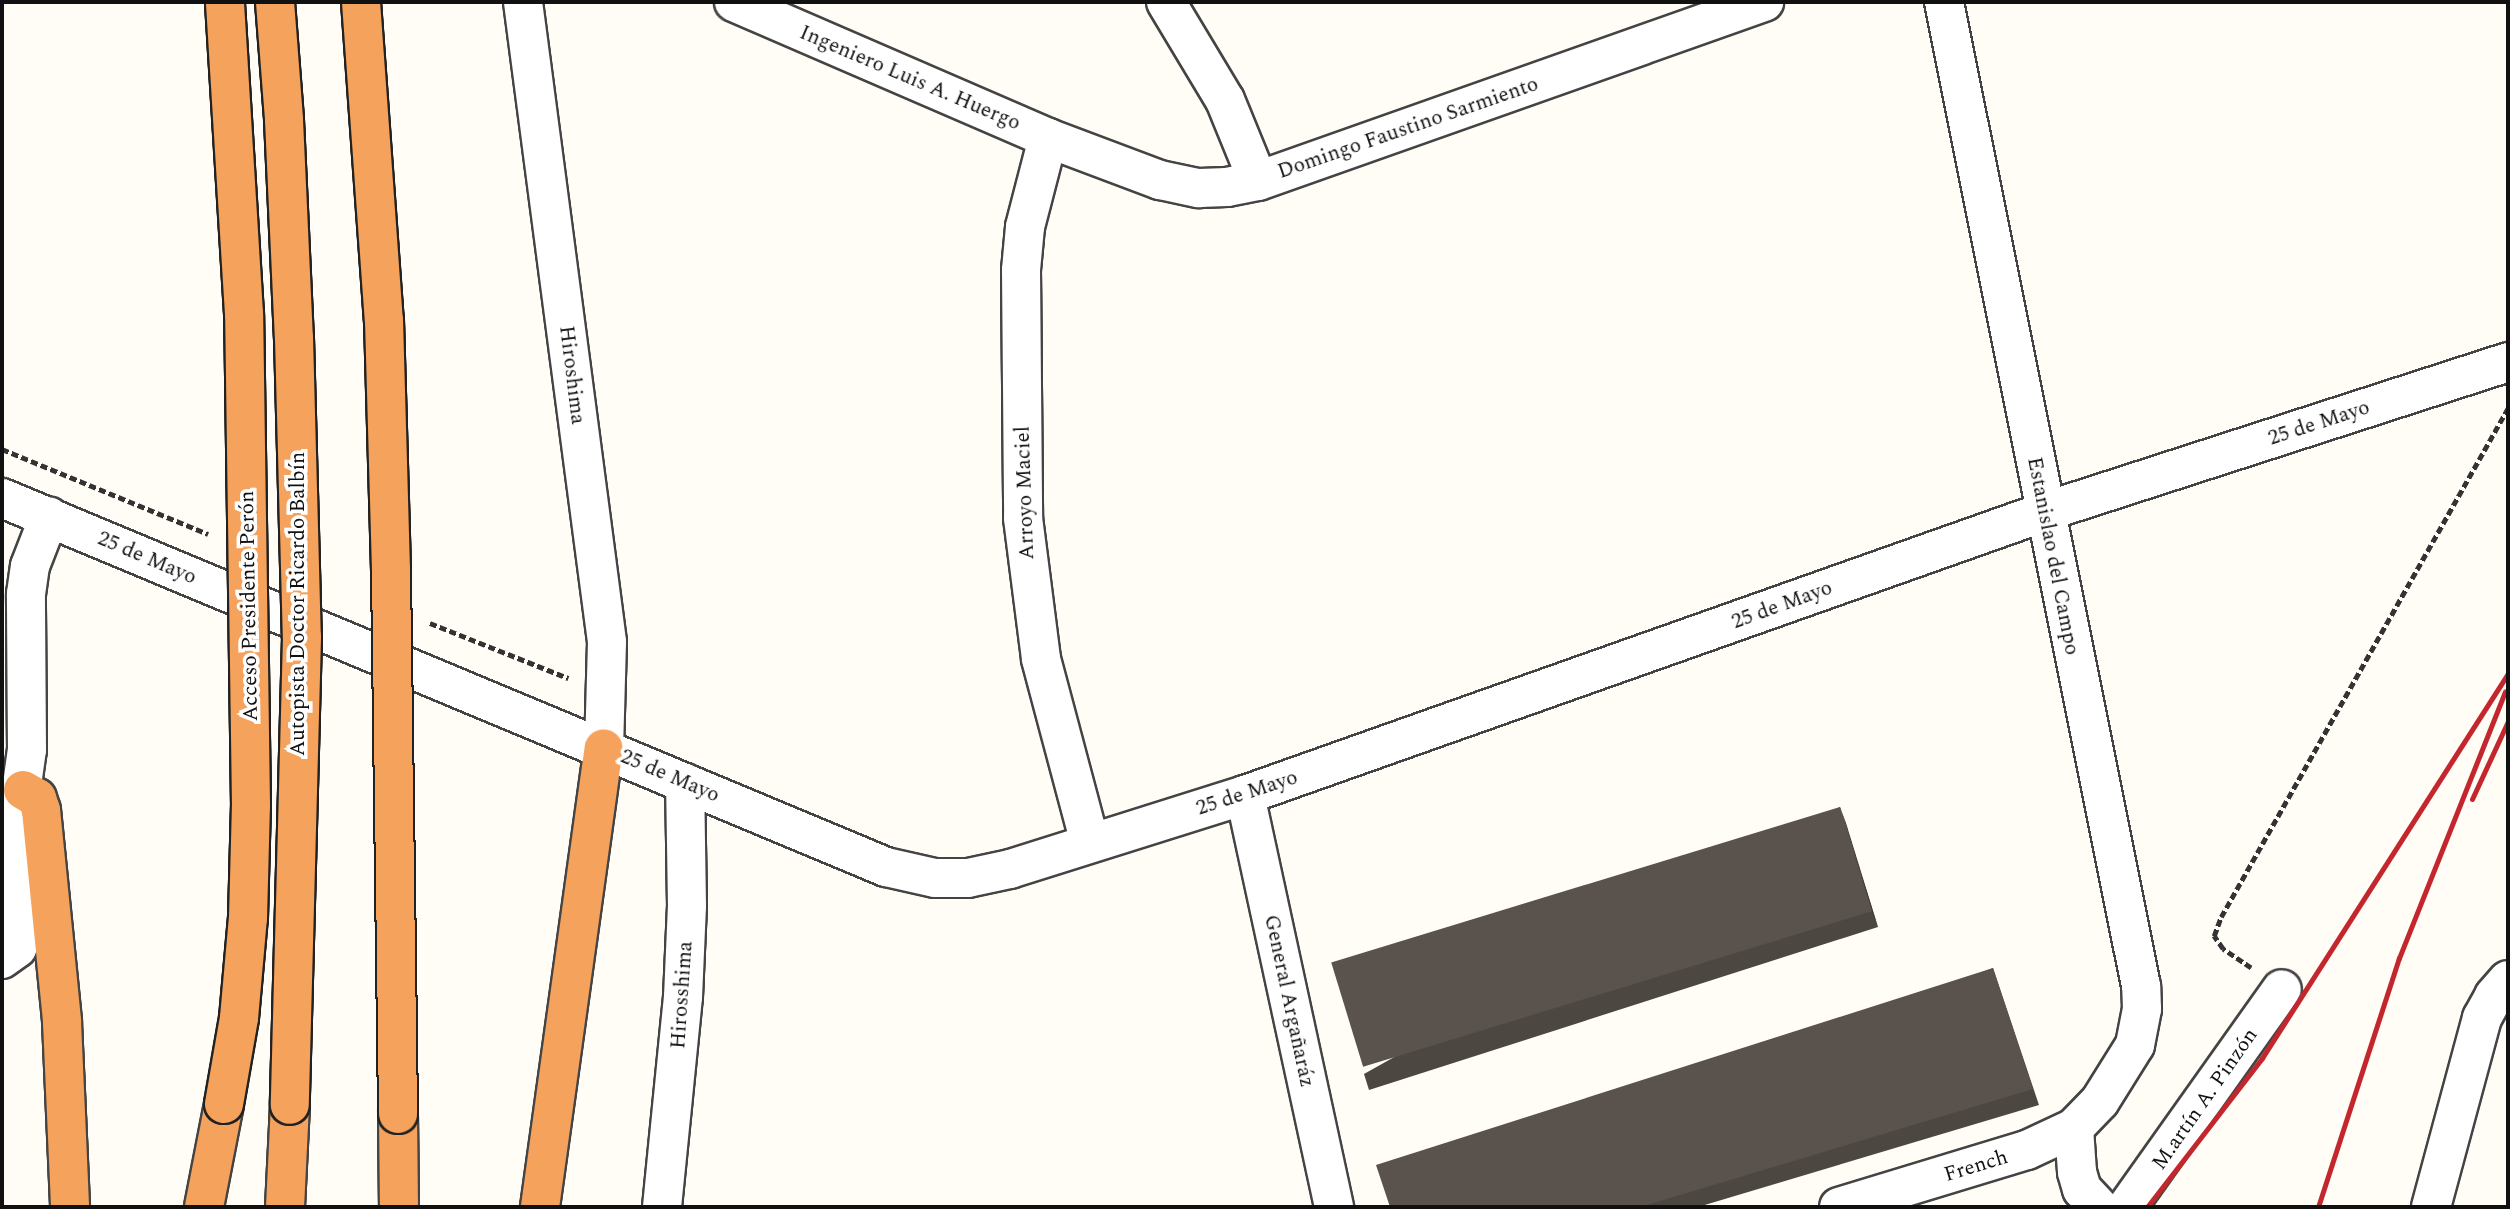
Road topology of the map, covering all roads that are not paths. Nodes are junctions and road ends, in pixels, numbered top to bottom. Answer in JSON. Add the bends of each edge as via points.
{"nodes":[{"id":1,"x":225,"y":2,"type":"edge"},
{"id":2,"x":275,"y":2,"type":"edge"},
{"id":3,"x":361,"y":2,"type":"edge"},
{"id":4,"x":523,"y":2,"type":"edge"},
{"id":5,"x":734,"y":2,"type":"edge"},
{"id":6,"x":1166,"y":2,"type":"edge"},
{"id":7,"x":1764,"y":2,"type":"edge"},
{"id":8,"x":1944,"y":2,"type":"edge"},
{"id":9,"x":1048,"y":138,"type":"junction"},
{"id":10,"x":1258,"y":181,"type":"junction"},
{"id":11,"x":2508,"y":362,"type":"edge"},
{"id":12,"x":2,"y":498,"type":"edge"},
{"id":13,"x":2043,"y":512,"type":"junction"},
{"id":14,"x":49,"y":517,"type":"junction"},
{"id":15,"x":604,"y":748,"type":"junction"},
{"id":16,"x":685,"y":783,"type":"junction"},
{"id":17,"x":23,"y":790,"type":"junction"},
{"id":18,"x":1245,"y":795,"type":"junction"},
{"id":19,"x":1090,"y":843,"type":"junction"},
{"id":20,"x":2,"y":959,"type":"edge"},
{"id":21,"x":2501,"y":988,"type":"edge"},
{"id":22,"x":2282,"y":989,"type":"road end"},
{"id":23,"x":2100,"y":1101,"type":"joint"},
{"id":24,"x":2074,"y":1128,"type":"junction"},
{"id":25,"x":70,"y":1207,"type":"edge"},
{"id":26,"x":204,"y":1207,"type":"edge"},
{"id":27,"x":285,"y":1207,"type":"edge"},
{"id":28,"x":399,"y":1207,"type":"edge"},
{"id":29,"x":540,"y":1207,"type":"edge"},
{"id":30,"x":662,"y":1207,"type":"edge"},
{"id":31,"x":1334,"y":1207,"type":"edge"},
{"id":32,"x":1839,"y":1207,"type":"edge"},
{"id":33,"x":2099,"y":1207,"type":"edge"},
{"id":34,"x":2127,"y":1207,"type":"edge"},
{"id":35,"x":2431,"y":1207,"type":"edge"}],
"edges":[{"from":1,"to":26,"type":"highway","name":"Acceso Presidente Perón","bridge":true,"via":[[244,314],[251,806],[239,1018]]},
{"from":2,"to":27,"type":"highway","name":"Autopista Doctor Ricardo Balbín","bridge":true,"via":[[293,325],[302,637]]},
{"from":3,"to":28,"type":"highway","bridge":true,"via":[[384,320]]},
{"from":4,"to":15,"type":"street","name":"Hiroshima","via":[[607,642]]},
{"from":5,"to":9,"type":"street","name":"Ingeniero Luis A. Huergo"},
{"from":6,"to":10,"type":"street","via":[[1224,100]]},
{"from":7,"to":10,"type":"street","name":"Domingo Faustino Sarmiento"},
{"from":8,"to":13,"type":"street","name":"Estanislao del Campo"},
{"from":9,"to":10,"type":"street","name":"Domingo Faustino Sarmiento","via":[[1160,180],[1199,188]]},
{"from":9,"to":19,"type":"street","name":"Arroyo Maciel","via":[[1025,227],[1021,270],[1023,518],[1041,659]]},
{"from":11,"to":13,"type":"street","name":"25 de Mayo"},
{"from":12,"to":14,"type":"street","name":"25 de Mayo"},
{"from":13,"to":18,"type":"street","name":"25 de Mayo"},
{"from":13,"to":23,"type":"street","name":"Estanislao del Campo","via":[[2141,986],[2135,1045]]},
{"from":14,"to":15,"type":"street","name":"25 de Mayo"},
{"from":14,"to":17,"type":"street","via":[[30,566],[26,594],[28,724]]},
{"from":15,"to":16,"type":"street","name":"25 de Mayo"},
{"from":15,"to":29,"type":"highway"},
{"from":16,"to":19,"type":"street","name":"25 de Mayo","via":[[886,867],[935,878],[968,878],[1010,869]]},
{"from":16,"to":30,"type":"street","name":"Hirosshima","via":[[684,998]]},
{"from":17,"to":20,"type":"street","via":[[13,849],[21,938],[18,948]]},
{"from":17,"to":25,"type":"highway","via":[[37,798],[41,810],[62,1022]]},
{"from":18,"to":19,"type":"street","name":"25 de Mayo"},
{"from":18,"to":31,"type":"street","name":"General Argañaráz"},
{"from":21,"to":35,"type":"street","via":[[2482,1018]]},
{"from":22,"to":34,"type":"street","name":"M.artín A. Pinzón"},
{"from":23,"to":24,"type":"street","name":"French"},
{"from":24,"to":32,"type":"street","name":"French","via":[[2027,1150]]},
{"from":24,"to":33,"type":"street","via":[[2082,1189]]}]}
